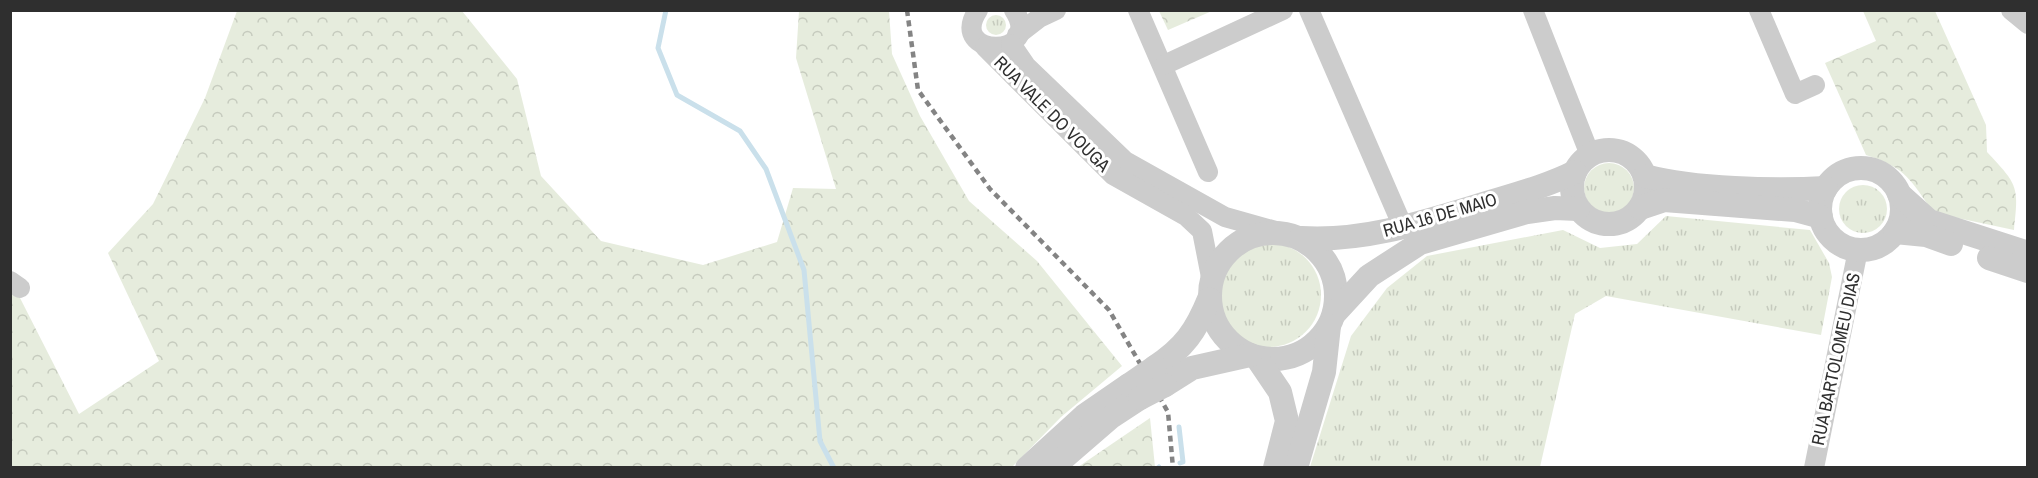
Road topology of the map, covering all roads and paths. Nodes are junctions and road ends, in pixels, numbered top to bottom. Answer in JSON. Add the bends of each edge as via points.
{"nodes":[{"id":1,"x":1014,"y":10,"type":"edge"},
{"id":2,"x":1056,"y":10,"type":"edge"},
{"id":3,"x":1138,"y":10,"type":"edge"},
{"id":4,"x":1283,"y":10,"type":"edge"},
{"id":5,"x":1309,"y":10,"type":"edge"},
{"id":6,"x":1533,"y":10,"type":"edge"},
{"id":7,"x":1759,"y":10,"type":"edge"},
{"id":8,"x":2011,"y":10,"type":"edge"},
{"id":9,"x":976,"y":11,"type":"edge"},
{"id":10,"x":2028,"y":24,"type":"edge"},
{"id":11,"x":1014,"y":39,"type":"junction"},
{"id":12,"x":985,"y":47,"type":"junction"},
{"id":13,"x":1164,"y":65,"type":"junction"},
{"id":14,"x":1815,"y":86,"type":"dead end"},
{"id":15,"x":1582,"y":163,"type":"junction"},
{"id":16,"x":1208,"y":172,"type":"dead end"},
{"id":17,"x":1645,"y":176,"type":"junction"},
{"id":18,"x":1826,"y":188,"type":"junction"},
{"id":19,"x":1899,"y":194,"type":"junction"},
{"id":20,"x":1640,"y":208,"type":"junction"},
{"id":21,"x":1578,"y":209,"type":"junction"},
{"id":22,"x":1821,"y":217,"type":"junction"},
{"id":23,"x":1403,"y":227,"type":"junction"},
{"id":24,"x":1895,"y":232,"type":"junction"},
{"id":25,"x":1290,"y":235,"type":"junction"},
{"id":26,"x":1858,"y":250,"type":"junction"},
{"id":27,"x":2028,"y":253,"type":"edge"},
{"id":28,"x":2028,"y":271,"type":"edge"},
{"id":29,"x":1210,"y":288,"type":"junction"},
{"id":30,"x":1331,"y":320,"type":"junction"},
{"id":31,"x":1254,"y":356,"type":"junction"},
{"id":32,"x":1160,"y":376,"type":"junction"},
{"id":33,"x":1134,"y":392,"type":"junction"},
{"id":34,"x":1027,"y":468,"type":"edge"},
{"id":35,"x":1052,"y":468,"type":"edge"},
{"id":36,"x":1275,"y":468,"type":"edge"},
{"id":37,"x":1296,"y":468,"type":"edge"},
{"id":38,"x":1814,"y":468,"type":"edge"}],
"edges":[{"from":1,"to":11,"type":"street","name":"RUA VALE DO VOUGA","via":[[1019,24]]},
{"from":2,"to":11,"type":"street","via":[[1039,18]]},
{"from":3,"to":13,"type":"street"},
{"from":4,"to":13,"type":"street"},
{"from":5,"to":23,"type":"street"},
{"from":6,"to":15,"type":"street"},
{"from":7,"to":14,"type":"street","via":[[1794,94]]},
{"from":8,"to":10,"type":"street"},
{"from":9,"to":12,"type":"street","name":"RUA VALE DO VOUGA","via":[[972,28]]},
{"from":11,"to":12,"type":"street","name":"RUA VALE DO VOUGA","via":[[1000,48]]},
{"from":11,"to":25,"type":"street","name":"RUA VALE DO VOUGA","via":[[1026,66],[1125,161],[1225,217]]},
{"from":12,"to":29,"type":"street","name":"RUA VALE DO VOUGA","via":[[1113,175],[1186,216],[1202,231]]},
{"from":13,"to":16,"type":"street"},
{"from":15,"to":17,"type":"street","name":"RUA 16 DE MAIO","via":[[1600,151],[1622,152],[1632,158]]},
{"from":15,"to":21,"type":"street","via":[[1571,184]]},
{"from":15,"to":23,"type":"street","name":"RUA 16 DE MAIO","via":[[1553,183]]},
{"from":17,"to":18,"type":"street","via":[[1667,182],[1796,190]]},
{"from":17,"to":20,"type":"street"},
{"from":18,"to":19,"type":"street","via":[[1843,173],[1864,169],[1885,177]]},
{"from":18,"to":22,"type":"street"},
{"from":19,"to":24,"type":"street","via":[[1900,220]]},
{"from":19,"to":27,"type":"street","via":[[1929,221]]},
{"from":20,"to":21,"type":"street","via":[[1624,221],[1604,224]]},
{"from":20,"to":22,"type":"street","via":[[1664,200],[1795,210]]},
{"from":21,"to":30,"type":"street","name":"RUA 16 DE MAIO","via":[[1527,212],[1420,243],[1369,276]]},
{"from":22,"to":26,"type":"street","via":[[1830,236]]},
{"from":23,"to":25,"type":"street","name":"RUA 16 DE MAIO","via":[[1347,238]]},
{"from":24,"to":26,"type":"street","via":[[1879,246]]},
{"from":24,"to":28,"type":"street","via":[[1926,235]]},
{"from":25,"to":29,"type":"street","via":[[1262,233],[1245,238],[1219,261]]},
{"from":25,"to":30,"type":"street","name":"RUA VALE DO VOUGA","via":[[1315,248],[1327,262],[1336,296]]},
{"from":26,"to":38,"type":"street","name":"RUA BARTOLOMEU DIAS"},
{"from":29,"to":31,"type":"street","name":"RUA VALE DO VOUGA","via":[[1217,327],[1237,348]]},
{"from":29,"to":32,"type":"street","via":[[1198,325]]},
{"from":30,"to":31,"type":"street","via":[[1316,342],[1298,354],[1278,359]]},
{"from":30,"to":37,"type":"street","name":"RUA VALE DO VOUGA","via":[[1324,372]]},
{"from":31,"to":32,"type":"street"},
{"from":31,"to":36,"type":"street","name":"RUA VALE DO VOUGA","via":[[1280,392],[1287,422]]},
{"from":32,"to":33,"type":"street","bridge":true},
{"from":33,"to":34,"type":"street","via":[[1084,416]]},
{"from":33,"to":35,"type":"street"}]}
